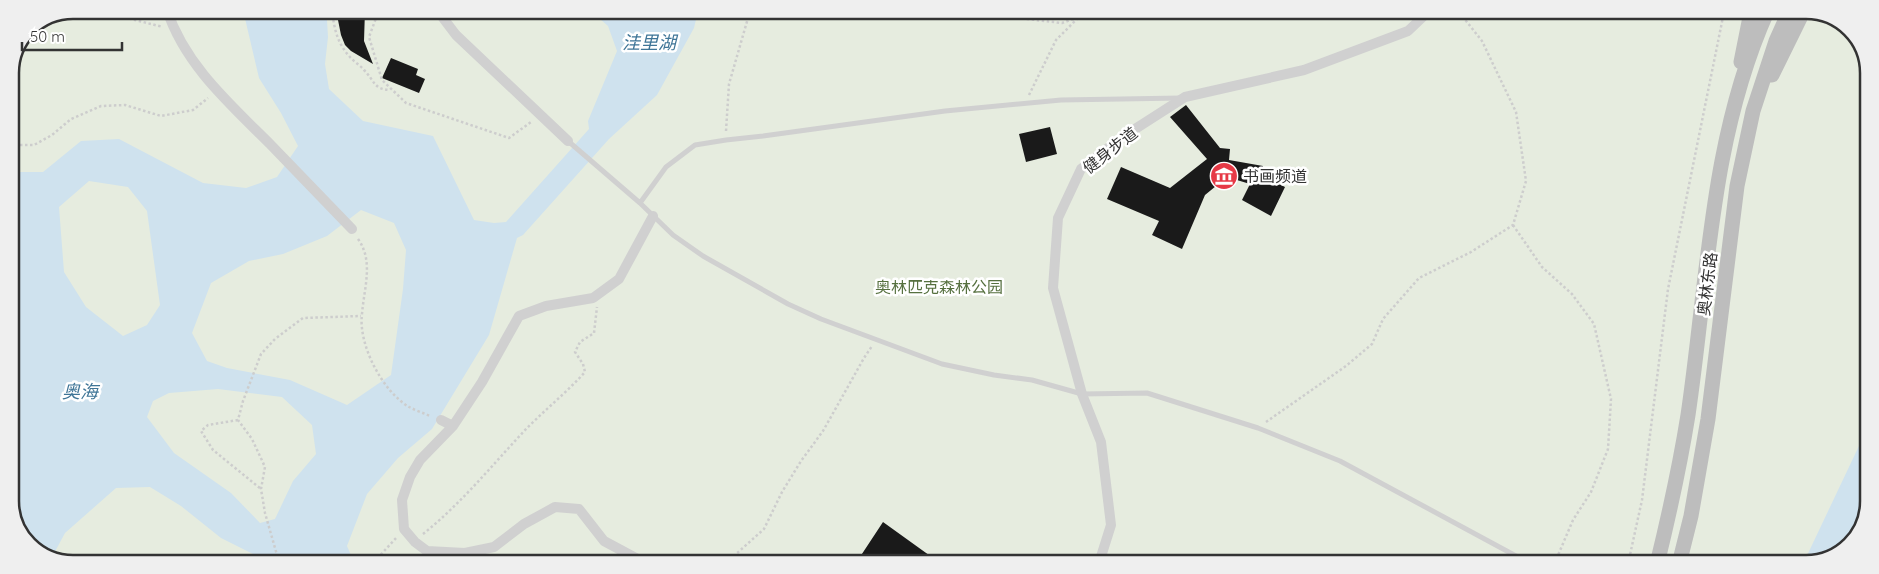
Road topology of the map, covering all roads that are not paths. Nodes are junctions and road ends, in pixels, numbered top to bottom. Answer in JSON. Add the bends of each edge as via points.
{"nodes":[{"id":1,"x":170,"y":19,"type":"edge"},
{"id":2,"x":444,"y":19,"type":"edge"},
{"id":3,"x":1421,"y":19,"type":"edge"},
{"id":4,"x":1750,"y":19,"type":"edge"},
{"id":5,"x":1764,"y":19,"type":"edge"},
{"id":6,"x":1785,"y":19,"type":"edge"},
{"id":7,"x":1800,"y":19,"type":"edge"},
{"id":8,"x":1185,"y":97,"type":"junction"},
{"id":9,"x":1734,"y":108,"type":"junction"},
{"id":10,"x":1753,"y":111,"type":"junction"},
{"id":11,"x":568,"y":141,"type":"joint"},
{"id":12,"x":640,"y":204,"type":"junction"},
{"id":13,"x":653,"y":216,"type":"junction"},
{"id":14,"x":352,"y":229,"type":"road end"},
{"id":15,"x":1082,"y":394,"type":"junction"},
{"id":16,"x":441,"y":420,"type":"road end"},
{"id":17,"x":452,"y":426,"type":"junction"},
{"id":18,"x":631,"y":555,"type":"edge"},
{"id":19,"x":1102,"y":555,"type":"edge"},
{"id":20,"x":1514,"y":555,"type":"edge"},
{"id":21,"x":1659,"y":555,"type":"edge"},
{"id":22,"x":1681,"y":555,"type":"edge"}],
"edges":[{"from":1,"to":14,"type":"street","via":[[185,50],[217,90]]},
{"from":2,"to":11,"type":"street","via":[[456,35]]},
{"from":3,"to":8,"type":"street","name":"健身步道","via":[[1408,31],[1304,70]]},
{"from":4,"to":9,"type":"main road"},
{"from":5,"to":9,"type":"main road","name":"奥林东路"},
{"from":6,"to":10,"type":"main road","name":"奥林东路"},
{"from":7,"to":10,"type":"main road"},
{"from":8,"to":12,"type":"lane","via":[[1061,100],[945,111],[695,146],[666,167]]},
{"from":8,"to":15,"type":"street","name":"健身步道","via":[[1081,168],[1058,218],[1053,288]]},
{"from":9,"to":21,"type":"main road","name":"奥林东路","via":[[1717,180],[1688,416]]},
{"from":10,"to":22,"type":"main road","name":"奥林东路","via":[[1737,186],[1708,420]]},
{"from":11,"to":12,"type":"lane"},
{"from":12,"to":13,"type":"lane"},
{"from":13,"to":15,"type":"lane","via":[[673,236],[704,256],[820,319],[942,364],[1032,380]]},
{"from":13,"to":17,"type":"street","via":[[619,279],[593,298],[546,306],[520,316]]},
{"from":15,"to":19,"type":"street","name":"健身步道","via":[[1101,442],[1111,525]]},
{"from":15,"to":20,"type":"lane","via":[[1147,393],[1258,428],[1340,461]]},
{"from":16,"to":17,"type":"street"},
{"from":17,"to":18,"type":"street","via":[[420,460],[402,500],[404,529],[427,551],[465,553],[494,547],[524,524],[555,507],[579,509],[604,541]]}]}
